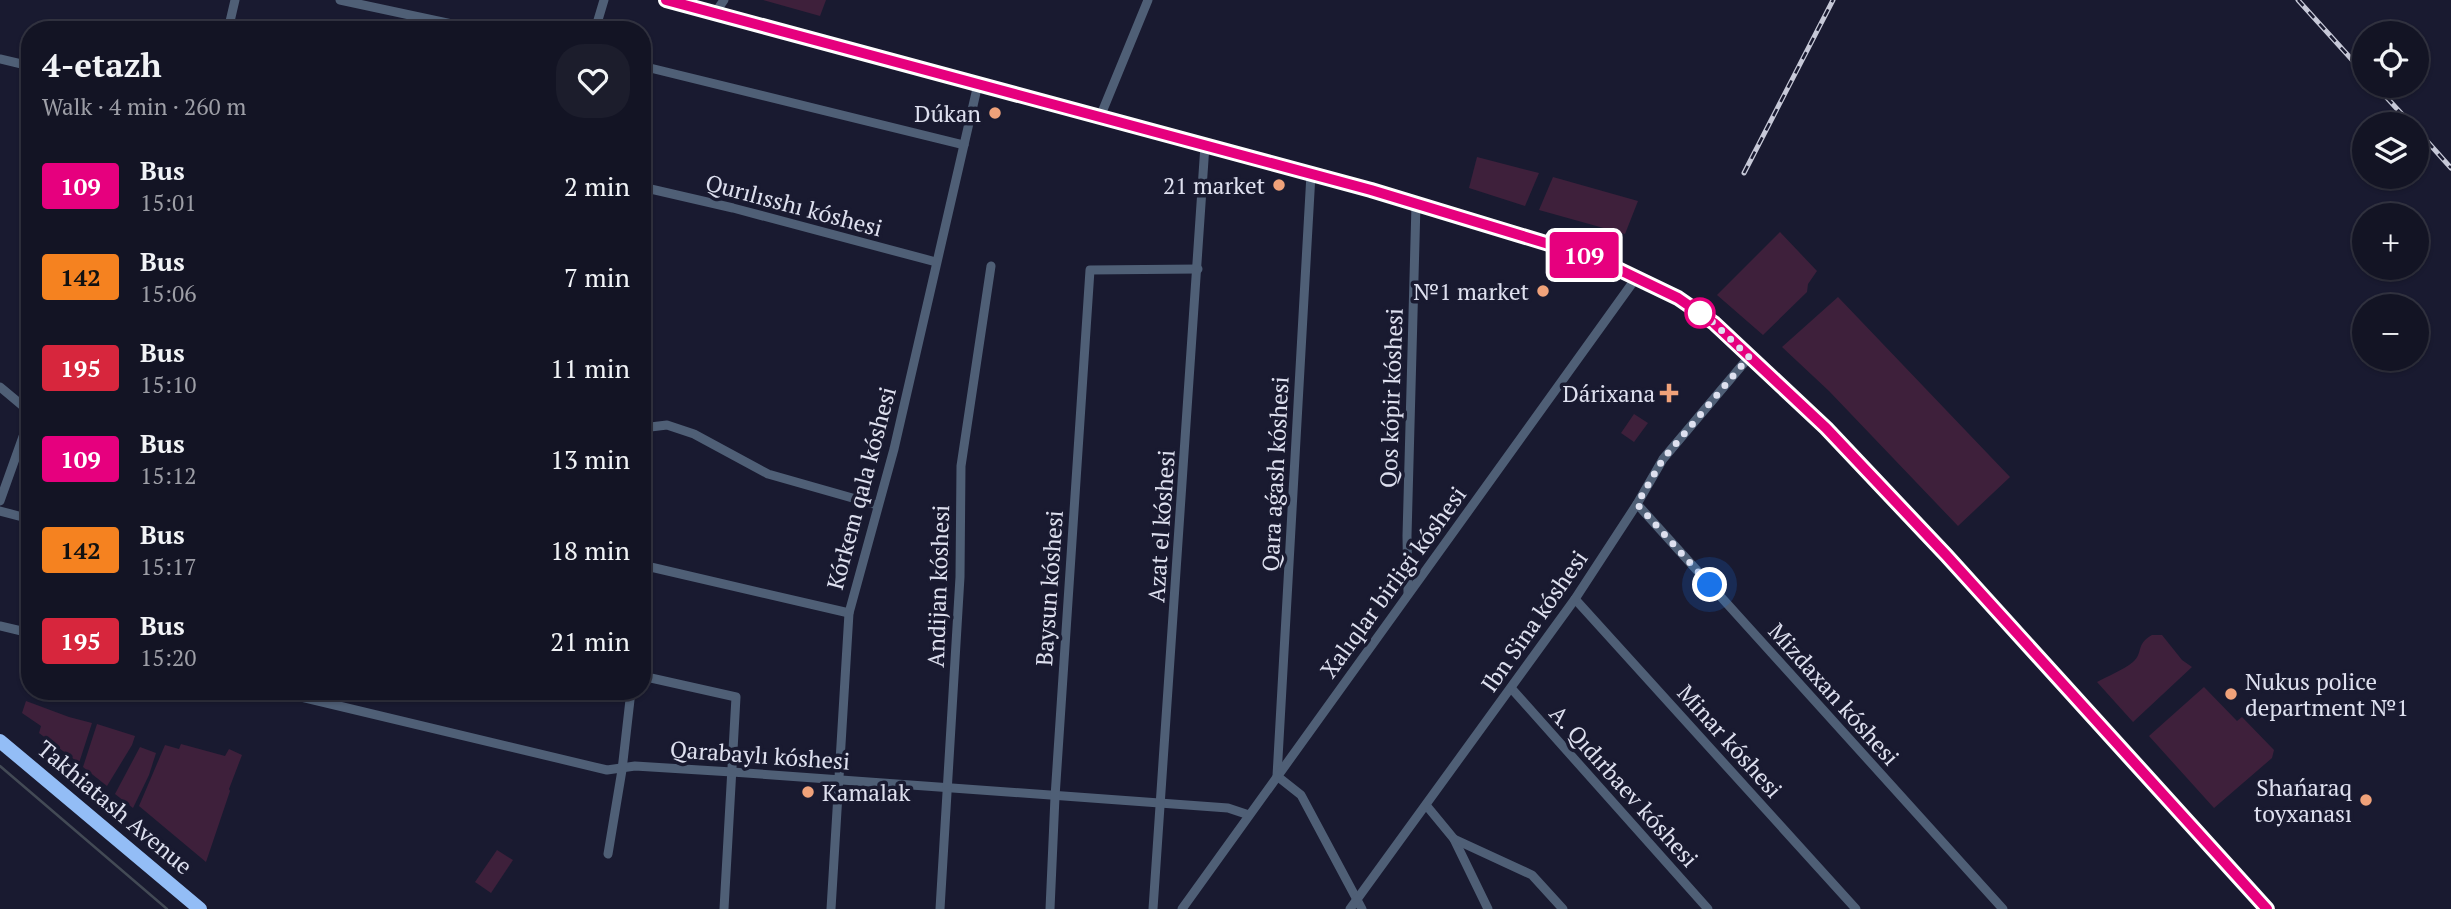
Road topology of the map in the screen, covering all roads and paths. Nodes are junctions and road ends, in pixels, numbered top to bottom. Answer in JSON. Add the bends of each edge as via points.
{"nodes":[{"id":1,"x":235,"y":0,"type":"edge"},
{"id":2,"x":340,"y":0,"type":"edge"},
{"id":3,"x":604,"y":0,"type":"edge"},
{"id":4,"x":666,"y":0,"type":"edge"},
{"id":5,"x":724,"y":0,"type":"edge"},
{"id":6,"x":1148,"y":0,"type":"edge"},
{"id":7,"x":715,"y":13,"type":"junction"},
{"id":8,"x":230,"y":21,"type":"edge"},
{"id":9,"x":438,"y":21,"type":"edge"},
{"id":10,"x":598,"y":21,"type":"edge"},
{"id":11,"x":0,"y":59,"type":"edge"},
{"id":12,"x":21,"y":64,"type":"edge"},
{"id":13,"x":651,"y":68,"type":"edge"},
{"id":14,"x":978,"y":84,"type":"junction"},
{"id":15,"x":1100,"y":117,"type":"junction"},
{"id":16,"x":964,"y":145,"type":"junction"},
{"id":17,"x":1205,"y":145,"type":"junction"},
{"id":18,"x":1311,"y":174,"type":"junction"},
{"id":19,"x":651,"y":189,"type":"edge"},
{"id":20,"x":1416,"y":204,"type":"junction"},
{"id":21,"x":936,"y":262,"type":"junction"},
{"id":22,"x":991,"y":266,"type":"dead end"},
{"id":23,"x":1198,"y":269,"type":"junction"},
{"id":24,"x":1636,"y":278,"type":"junction"},
{"id":25,"x":1749,"y":357,"type":"junction"},
{"id":26,"x":0,"y":387,"type":"edge"},
{"id":27,"x":21,"y":404,"type":"edge"},
{"id":28,"x":651,"y":427,"type":"edge"},
{"id":29,"x":21,"y":442,"type":"edge"},
{"id":30,"x":0,"y":501,"type":"edge"},
{"id":31,"x":1637,"y":504,"type":"junction"},
{"id":32,"x":877,"y":505,"type":"junction"},
{"id":33,"x":0,"y":511,"type":"edge"},
{"id":34,"x":21,"y":517,"type":"edge"},
{"id":35,"x":651,"y":567,"type":"edge"},
{"id":36,"x":1408,"y":593,"type":"junction"},
{"id":37,"x":1575,"y":599,"type":"junction"},
{"id":38,"x":849,"y":612,"type":"junction"},
{"id":39,"x":0,"y":625,"type":"edge"},
{"id":40,"x":21,"y":631,"type":"edge"},
{"id":41,"x":651,"y":678,"type":"edge"},
{"id":42,"x":1511,"y":688,"type":"junction"},
{"id":43,"x":314,"y":700,"type":"edge"},
{"id":44,"x":630,"y":700,"type":"edge"},
{"id":45,"x":0,"y":741,"type":"edge"},
{"id":46,"x":622,"y":769,"type":"junction"},
{"id":47,"x":732,"y":772,"type":"junction"},
{"id":48,"x":1277,"y":776,"type":"junction"},
{"id":49,"x":840,"y":780,"type":"junction"},
{"id":50,"x":948,"y":789,"type":"junction"},
{"id":51,"x":1055,"y":797,"type":"junction"},
{"id":52,"x":1162,"y":804,"type":"junction"},
{"id":53,"x":1426,"y":805,"type":"junction"},
{"id":54,"x":1249,"y":815,"type":"junction"},
{"id":55,"x":1454,"y":839,"type":"junction"},
{"id":56,"x":608,"y":854,"type":"dead end"},
{"id":57,"x":1357,"y":900,"type":"junction"},
{"id":58,"x":200,"y":909,"type":"edge"},
{"id":59,"x":723,"y":909,"type":"edge"},
{"id":60,"x":831,"y":909,"type":"edge"},
{"id":61,"x":940,"y":909,"type":"edge"},
{"id":62,"x":1050,"y":909,"type":"edge"},
{"id":63,"x":1153,"y":909,"type":"edge"},
{"id":64,"x":1182,"y":909,"type":"edge"},
{"id":65,"x":1350,"y":909,"type":"edge"},
{"id":66,"x":1362,"y":909,"type":"edge"},
{"id":67,"x":1488,"y":909,"type":"edge"},
{"id":68,"x":1563,"y":909,"type":"edge"},
{"id":69,"x":1708,"y":909,"type":"edge"},
{"id":70,"x":1856,"y":909,"type":"edge"},
{"id":71,"x":2003,"y":909,"type":"edge"},
{"id":72,"x":2267,"y":909,"type":"edge"}],
"edges":[{"from":1,"to":8,"type":"street"},
{"from":2,"to":9,"type":"street"},
{"from":3,"to":10,"type":"street"},
{"from":4,"to":7,"type":"street"},
{"from":5,"to":7,"type":"street"},
{"from":6,"to":15,"type":"street"},
{"from":7,"to":14,"type":"street"},
{"from":11,"to":12,"type":"street"},
{"from":13,"to":16,"type":"street"},
{"from":14,"to":15,"type":"street"},
{"from":14,"to":16,"type":"street","name":"Kórkem qala kóshesi"},
{"from":15,"to":17,"type":"street"},
{"from":16,"to":21,"type":"street","name":"Kórkem qala kóshesi"},
{"from":17,"to":18,"type":"street"},
{"from":17,"to":23,"type":"street","name":"Azat el kóshesi"},
{"from":18,"to":20,"type":"street"},
{"from":18,"to":48,"type":"street","name":"Qara aǵash kóshesi"},
{"from":19,"to":21,"type":"street","name":"Qurılısshı kóshesi"},
{"from":20,"to":24,"type":"street","via":[[1595,258]]},
{"from":20,"to":36,"type":"street","name":"Qos kópir kóshesi"},
{"from":21,"to":32,"type":"street","name":"Kórkem qala kóshesi"},
{"from":22,"to":50,"type":"street","name":"Andijan kóshesi","via":[[961,466]]},
{"from":23,"to":51,"type":"street","name":"Baysun kóshesi","via":[[1090,270]]},
{"from":23,"to":52,"type":"street","name":"Azat el kóshesi"},
{"from":24,"to":25,"type":"street","via":[[1678,298],[1714,323]]},
{"from":24,"to":36,"type":"street","name":"Xalıqlar birligi kóshesi"},
{"from":25,"to":31,"type":"street","name":"Ibn Sina kóshesi","via":[[1663,459]]},
{"from":25,"to":72,"type":"street","via":[[1826,428],[1928,536]]},
{"from":26,"to":27,"type":"street"},
{"from":28,"to":32,"type":"street","via":[[667,425],[694,434],[768,474]]},
{"from":29,"to":30,"type":"street"},
{"from":31,"to":37,"type":"street","name":"Ibn Sina kóshesi"},
{"from":31,"to":71,"type":"street","name":"Mizdaxan kóshesi"},
{"from":32,"to":38,"type":"street","name":"Kórkem qala kóshesi"},
{"from":33,"to":34,"type":"street"},
{"from":35,"to":38,"type":"street"},
{"from":36,"to":48,"type":"street","name":"Xalıqlar birligi kóshesi"},
{"from":37,"to":42,"type":"street","name":"Ibn Sina kóshesi"},
{"from":37,"to":70,"type":"street","name":"Minar kóshesi"},
{"from":38,"to":49,"type":"street","name":"Kórkem qala kóshesi"},
{"from":39,"to":40,"type":"street"},
{"from":41,"to":47,"type":"street","via":[[736,696]]},
{"from":42,"to":53,"type":"street","name":"Ibn Sina kóshesi"},
{"from":42,"to":69,"type":"street","name":"A. Qıdırbaev kóshesi"},
{"from":43,"to":46,"type":"street","name":"Qarabaylı kóshesi","via":[[607,770]]},
{"from":44,"to":46,"type":"street"},
{"from":45,"to":58,"type":"highway","name":"Takhiatash Avenue"},
{"from":46,"to":47,"type":"street","name":"Qarabaylı kóshesi"},
{"from":46,"to":56,"type":"street"},
{"from":47,"to":49,"type":"street","name":"Qarabaylı kóshesi"},
{"from":47,"to":59,"type":"street"},
{"from":48,"to":54,"type":"street","name":"Xalıqlar birligi kóshesi"},
{"from":48,"to":57,"type":"street","via":[[1301,795]]},
{"from":49,"to":50,"type":"street","name":"Qarabaylı kóshesi"},
{"from":49,"to":60,"type":"street","name":"Kórkem qala kóshesi"},
{"from":50,"to":51,"type":"street","name":"Qarabaylı kóshesi"},
{"from":50,"to":61,"type":"street","name":"Andijan kóshesi"},
{"from":51,"to":52,"type":"street","name":"Qarabaylı kóshesi"},
{"from":51,"to":62,"type":"street","name":"Baysun kóshesi"},
{"from":52,"to":54,"type":"street","name":"Qarabaylı kóshesi","via":[[1228,808]]},
{"from":52,"to":63,"type":"street","name":"Azat el kóshesi"},
{"from":53,"to":55,"type":"street"},
{"from":53,"to":57,"type":"street","name":"Ibn Sina kóshesi"},
{"from":54,"to":64,"type":"street","name":"Xalıqlar birligi kóshesi"},
{"from":55,"to":67,"type":"street"},
{"from":55,"to":68,"type":"street","via":[[1532,875]]},
{"from":57,"to":65,"type":"street","name":"Ibn Sina kóshesi"},
{"from":57,"to":66,"type":"street"}]}
